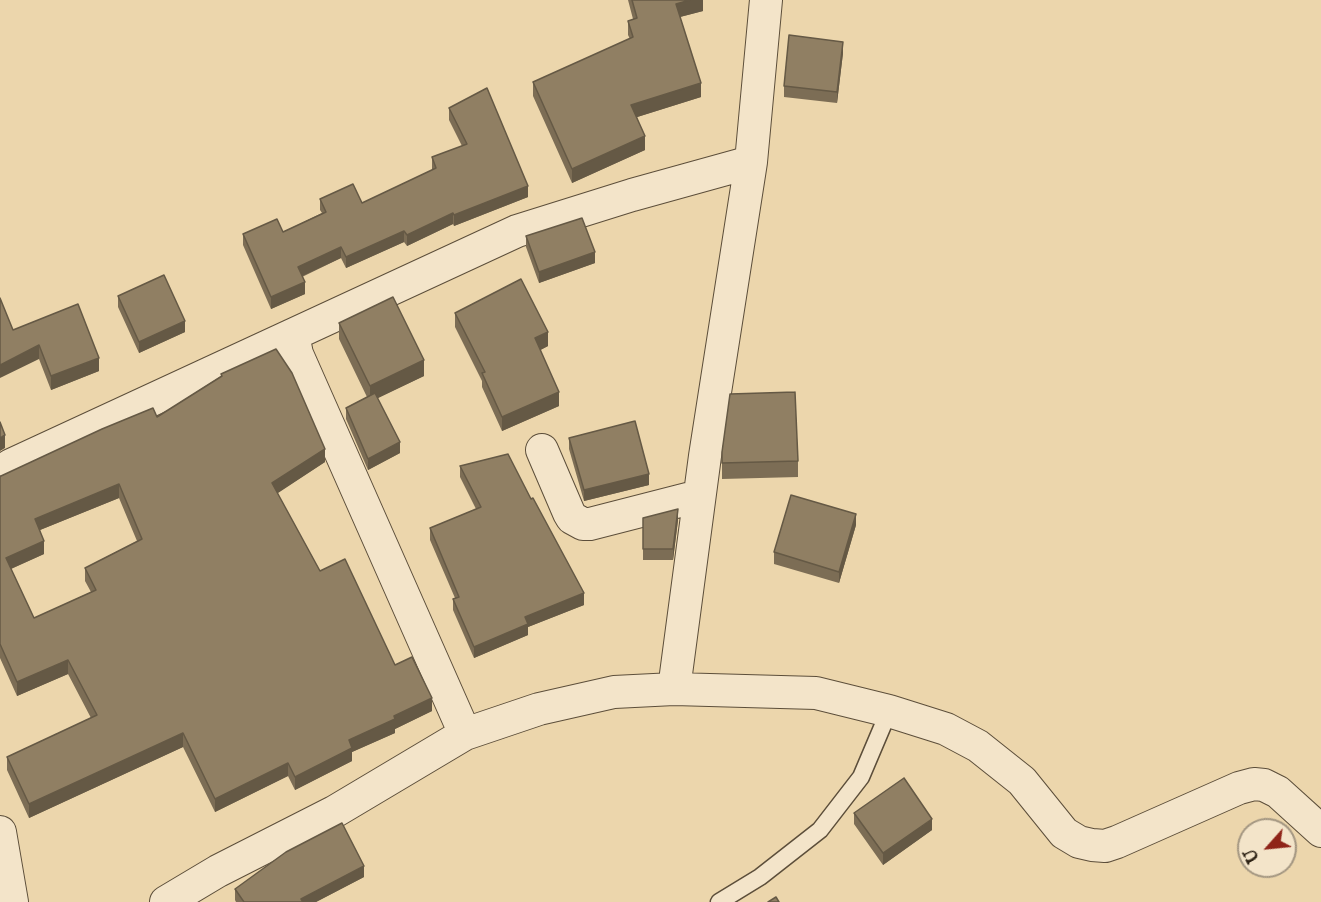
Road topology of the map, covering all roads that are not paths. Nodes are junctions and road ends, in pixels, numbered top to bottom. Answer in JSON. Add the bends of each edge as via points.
{"nodes":[{"id":1,"x":766,"y":0,"type":"edge"},
{"id":2,"x":751,"y":162,"type":"junction"},
{"id":3,"x":293,"y":335,"type":"junction"},
{"id":4,"x":542,"y":450,"type":"dead end"},
{"id":5,"x":0,"y":472,"type":"edge"},
{"id":6,"x":699,"y":496,"type":"junction"},
{"id":7,"x":674,"y":689,"type":"junction"},
{"id":8,"x":889,"y":711,"type":"junction"},
{"id":9,"x":465,"y":734,"type":"junction"},
{"id":10,"x":1321,"y":831,"type":"edge"},
{"id":11,"x":0,"y":832,"type":"edge"},
{"id":12,"x":12,"y":902,"type":"edge"},
{"id":13,"x":166,"y":902,"type":"edge"},
{"id":14,"x":719,"y":902,"type":"edge"}],
"edges":[{"from":1,"to":2,"type":"street"},
{"from":2,"to":3,"type":"street","via":[[517,231]]},
{"from":2,"to":6,"type":"street"},
{"from":3,"to":5,"type":"street"},
{"from":3,"to":9,"type":"street","via":[[297,354]]},
{"from":4,"to":6,"type":"street","via":[[569,513],[584,524]]},
{"from":6,"to":7,"type":"street"},
{"from":7,"to":8,"type":"street","via":[[816,693]]},
{"from":7,"to":9,"type":"street","via":[[614,692],[539,709]]},
{"from":8,"to":10,"type":"street","via":[[946,729],[978,746],[1022,781],[1064,833],[1079,842],[1105,846],[1254,784],[1278,792]]},
{"from":8,"to":14,"type":"lane","via":[[861,777],[820,830],[760,877]]},
{"from":9,"to":13,"type":"street","via":[[334,812]]},
{"from":11,"to":12,"type":"street"}]}
